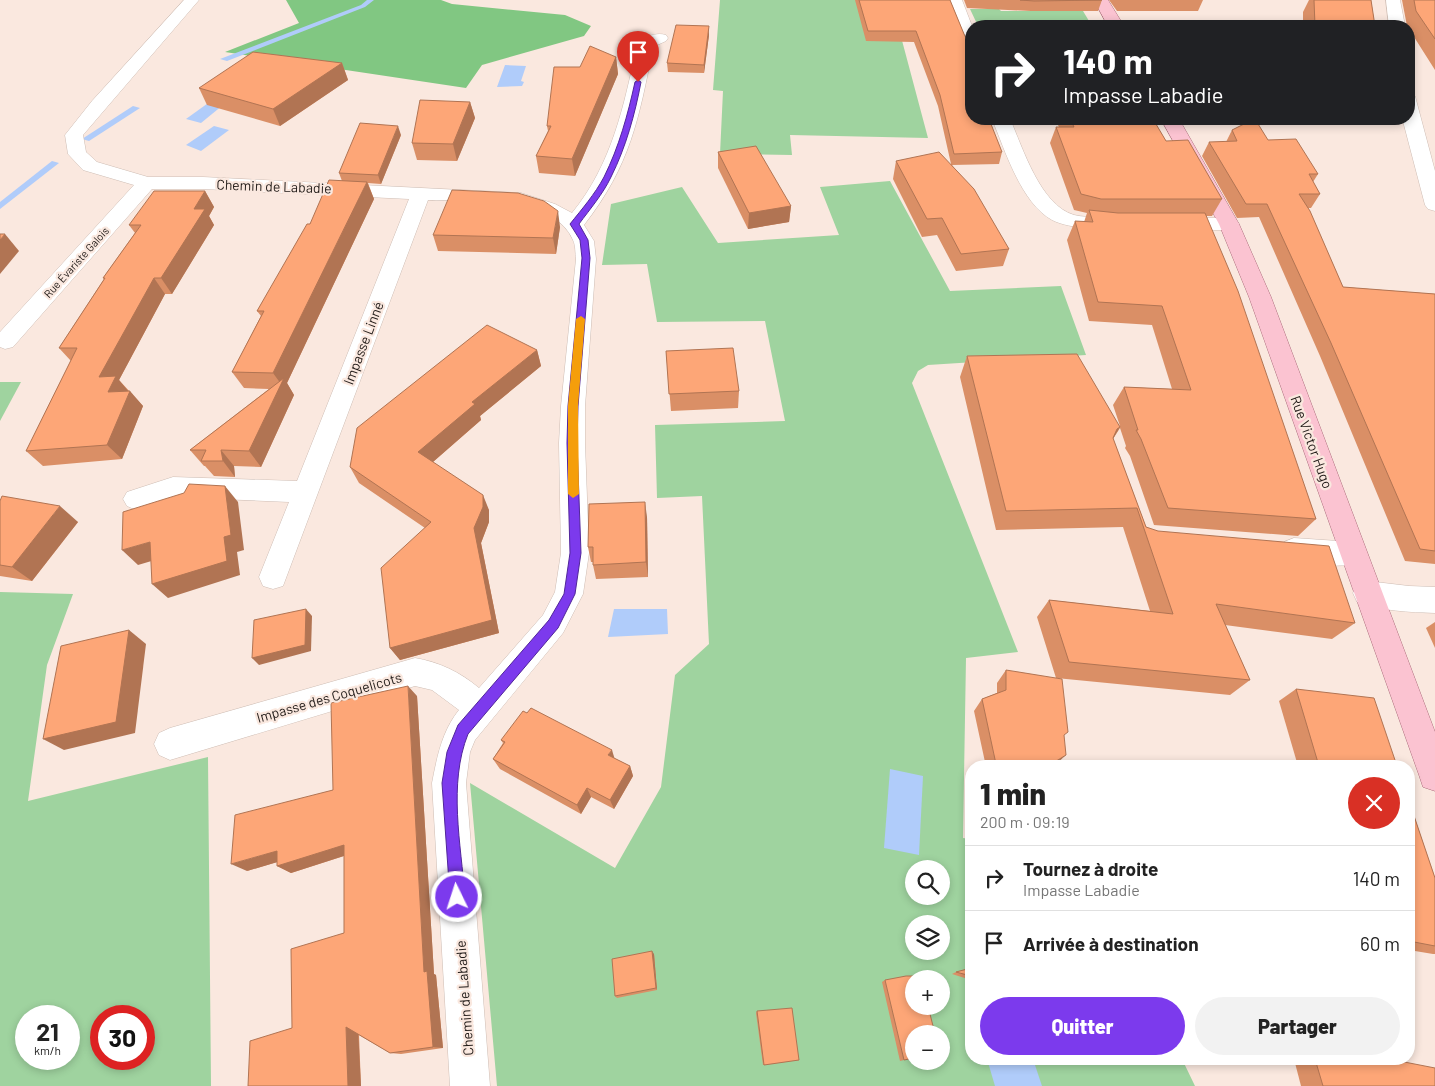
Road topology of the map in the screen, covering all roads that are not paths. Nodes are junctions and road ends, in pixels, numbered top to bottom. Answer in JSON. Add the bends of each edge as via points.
{"nodes":[{"id":1,"x":192,"y":0,"type":"edge"},
{"id":2,"x":1101,"y":0,"type":"edge"},
{"id":3,"x":1393,"y":0,"type":"edge"},
{"id":4,"x":955,"y":1,"type":"edge"},
{"id":5,"x":1113,"y":20,"type":"edge"},
{"id":6,"x":1396,"y":20,"type":"edge"},
{"id":7,"x":965,"y":28,"type":"edge"},
{"id":8,"x":660,"y":38,"type":"dead end"},
{"id":9,"x":1004,"y":125,"type":"edge"},
{"id":10,"x":1173,"y":125,"type":"edge"},
{"id":11,"x":1413,"y":125,"type":"joint"},
{"id":12,"x":1435,"y":129,"type":"edge"},
{"id":13,"x":147,"y":183,"type":"junction"},
{"id":14,"x":421,"y":193,"type":"junction"},
{"id":15,"x":1435,"y":205,"type":"edge"},
{"id":16,"x":574,"y":224,"type":"junction"},
{"id":17,"x":1229,"y":224,"type":"junction"},
{"id":18,"x":5,"y":341,"type":"dead end"},
{"id":19,"x":306,"y":492,"type":"junction"},
{"id":20,"x":136,"y":499,"type":"dead end"},
{"id":21,"x":1267,"y":547,"type":"edge"},
{"id":22,"x":1353,"y":554,"type":"junction"},
{"id":23,"x":273,"y":577,"type":"dead end"},
{"id":24,"x":1367,"y":593,"type":"junction"},
{"id":25,"x":1435,"y":600,"type":"edge"},
{"id":26,"x":480,"y":708,"type":"junction"},
{"id":27,"x":170,"y":744,"type":"dead end"},
{"id":28,"x":1435,"y":775,"type":"edge"},
{"id":29,"x":470,"y":1086,"type":"edge"}],
"edges":[{"from":1,"to":13,"type":"street","name":"Chemin de Labadie","via":[[74,135],[77,154],[90,166]]},
{"from":2,"to":5,"type":"main road"},
{"from":3,"to":6,"type":"street"},
{"from":4,"to":7,"type":"street"},
{"from":8,"to":16,"type":"street","via":[[645,45],[631,118],[595,198]]},
{"from":9,"to":17,"type":"street","via":[[1032,185],[1053,212],[1078,221]]},
{"from":10,"to":17,"type":"main road","name":"Rue Victor Hugo"},
{"from":11,"to":12,"type":"street"},
{"from":11,"to":15,"type":"street"},
{"from":13,"to":14,"type":"street","name":"Chemin de Labadie"},
{"from":13,"to":18,"type":"street","name":"Rue Évariste Galois"},
{"from":14,"to":16,"type":"street","name":"Chemin de Labadie","via":[[521,199],[541,204]]},
{"from":14,"to":19,"type":"street","name":"Impasse Linné"},
{"from":16,"to":26,"type":"street","name":"Chemin de Labadie","via":[[584,240],[586,258],[573,406],[575,553],[569,594],[553,624]]},
{"from":17,"to":22,"type":"main road","name":"Rue Victor Hugo","via":[[1260,297]]},
{"from":19,"to":20,"type":"street","via":[[173,487]]},
{"from":19,"to":23,"type":"street","name":"Impasse Linné"},
{"from":21,"to":22,"type":"street"},
{"from":22,"to":24,"type":"main road","name":"Rue Victor Hugo"},
{"from":24,"to":25,"type":"street"},
{"from":24,"to":28,"type":"main road","name":"Rue Victor Hugo"},
{"from":26,"to":27,"type":"street","name":"Impasse des Coquelicots","via":[[450,683],[433,674],[415,672]]},
{"from":26,"to":29,"type":"street","name":"Chemin de Labadie","via":[[463,730],[454,752],[449,783]]}]}
